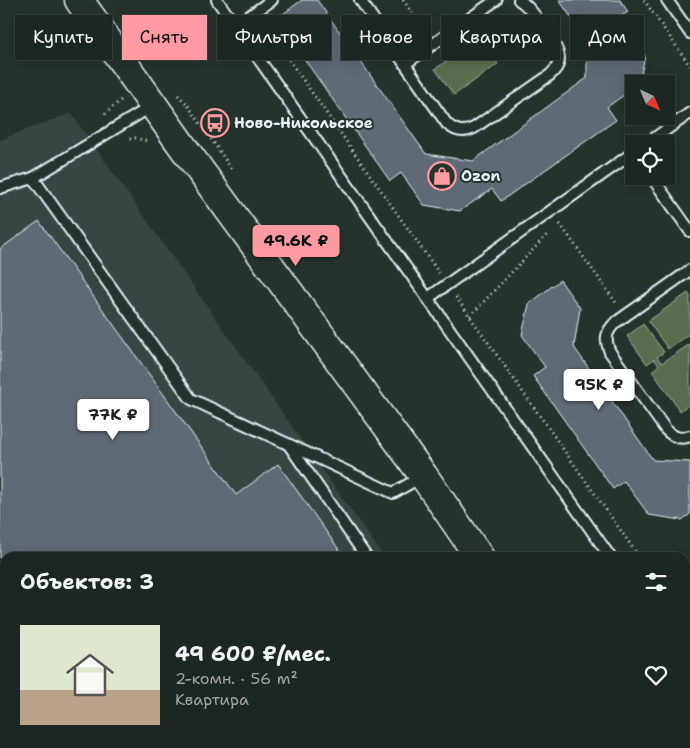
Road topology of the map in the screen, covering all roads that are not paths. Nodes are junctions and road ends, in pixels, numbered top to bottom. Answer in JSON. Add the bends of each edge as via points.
{"nodes":[{"id":1,"x":79,"y":0,"type":"edge"},
{"id":2,"x":217,"y":0,"type":"edge"},
{"id":3,"x":272,"y":0,"type":"edge"},
{"id":4,"x":360,"y":0,"type":"edge"},
{"id":5,"x":496,"y":0,"type":"edge"},
{"id":6,"x":519,"y":0,"type":"edge"},
{"id":7,"x":667,"y":0,"type":"edge"},
{"id":8,"x":227,"y":15,"type":"edge"},
{"id":9,"x":251,"y":15,"type":"edge"},
{"id":10,"x":690,"y":33,"type":"edge"},
{"id":11,"x":259,"y":60,"type":"edge"},
{"id":12,"x":405,"y":64,"type":"junction"},
{"id":13,"x":153,"y":105,"type":"junction"},
{"id":14,"x":690,"y":113,"type":"edge"},
{"id":15,"x":659,"y":135,"type":"edge"},
{"id":16,"x":625,"y":158,"type":"edge"},
{"id":17,"x":33,"y":178,"type":"junction"},
{"id":18,"x":658,"y":185,"type":"edge"},
{"id":19,"x":0,"y":188,"type":"edge"},
{"id":20,"x":690,"y":231,"type":"edge"},
{"id":21,"x":690,"y":270,"type":"edge"},
{"id":22,"x":428,"y":298,"type":"junction"},
{"id":23,"x":690,"y":436,"type":"edge"},
{"id":24,"x":288,"y":444,"type":"junction"},
{"id":25,"x":423,"y":476,"type":"junction"},
{"id":26,"x":363,"y":552,"type":"edge"},
{"id":27,"x":476,"y":552,"type":"edge"},
{"id":28,"x":607,"y":552,"type":"edge"}],
"edges":[{"from":1,"to":13,"type":"street"},
{"from":2,"to":8,"type":"lane"},
{"from":3,"to":9,"type":"lane"},
{"from":4,"to":12,"type":"lane"},
{"from":5,"to":12,"type":"lane"},
{"from":6,"to":12,"type":"lane","via":[[528,6],[558,49],[559,63],[550,75],[474,128],[460,132],[447,124]]},
{"from":7,"to":10,"type":"lane"},
{"from":11,"to":22,"type":"lane"},
{"from":13,"to":17,"type":"lane"},
{"from":13,"to":25,"type":"street"},
{"from":14,"to":15,"type":"lane"},
{"from":16,"to":22,"type":"lane"},
{"from":17,"to":19,"type":"lane"},
{"from":17,"to":24,"type":"lane","via":[[191,399]]},
{"from":18,"to":20,"type":"lane"},
{"from":21,"to":23,"type":"lane","via":[[626,316],[606,336],[610,352],[666,430],[672,436]]},
{"from":22,"to":28,"type":"lane"},
{"from":24,"to":25,"type":"lane","via":[[394,493]]},
{"from":24,"to":26,"type":"lane"},
{"from":25,"to":27,"type":"street"}]}
